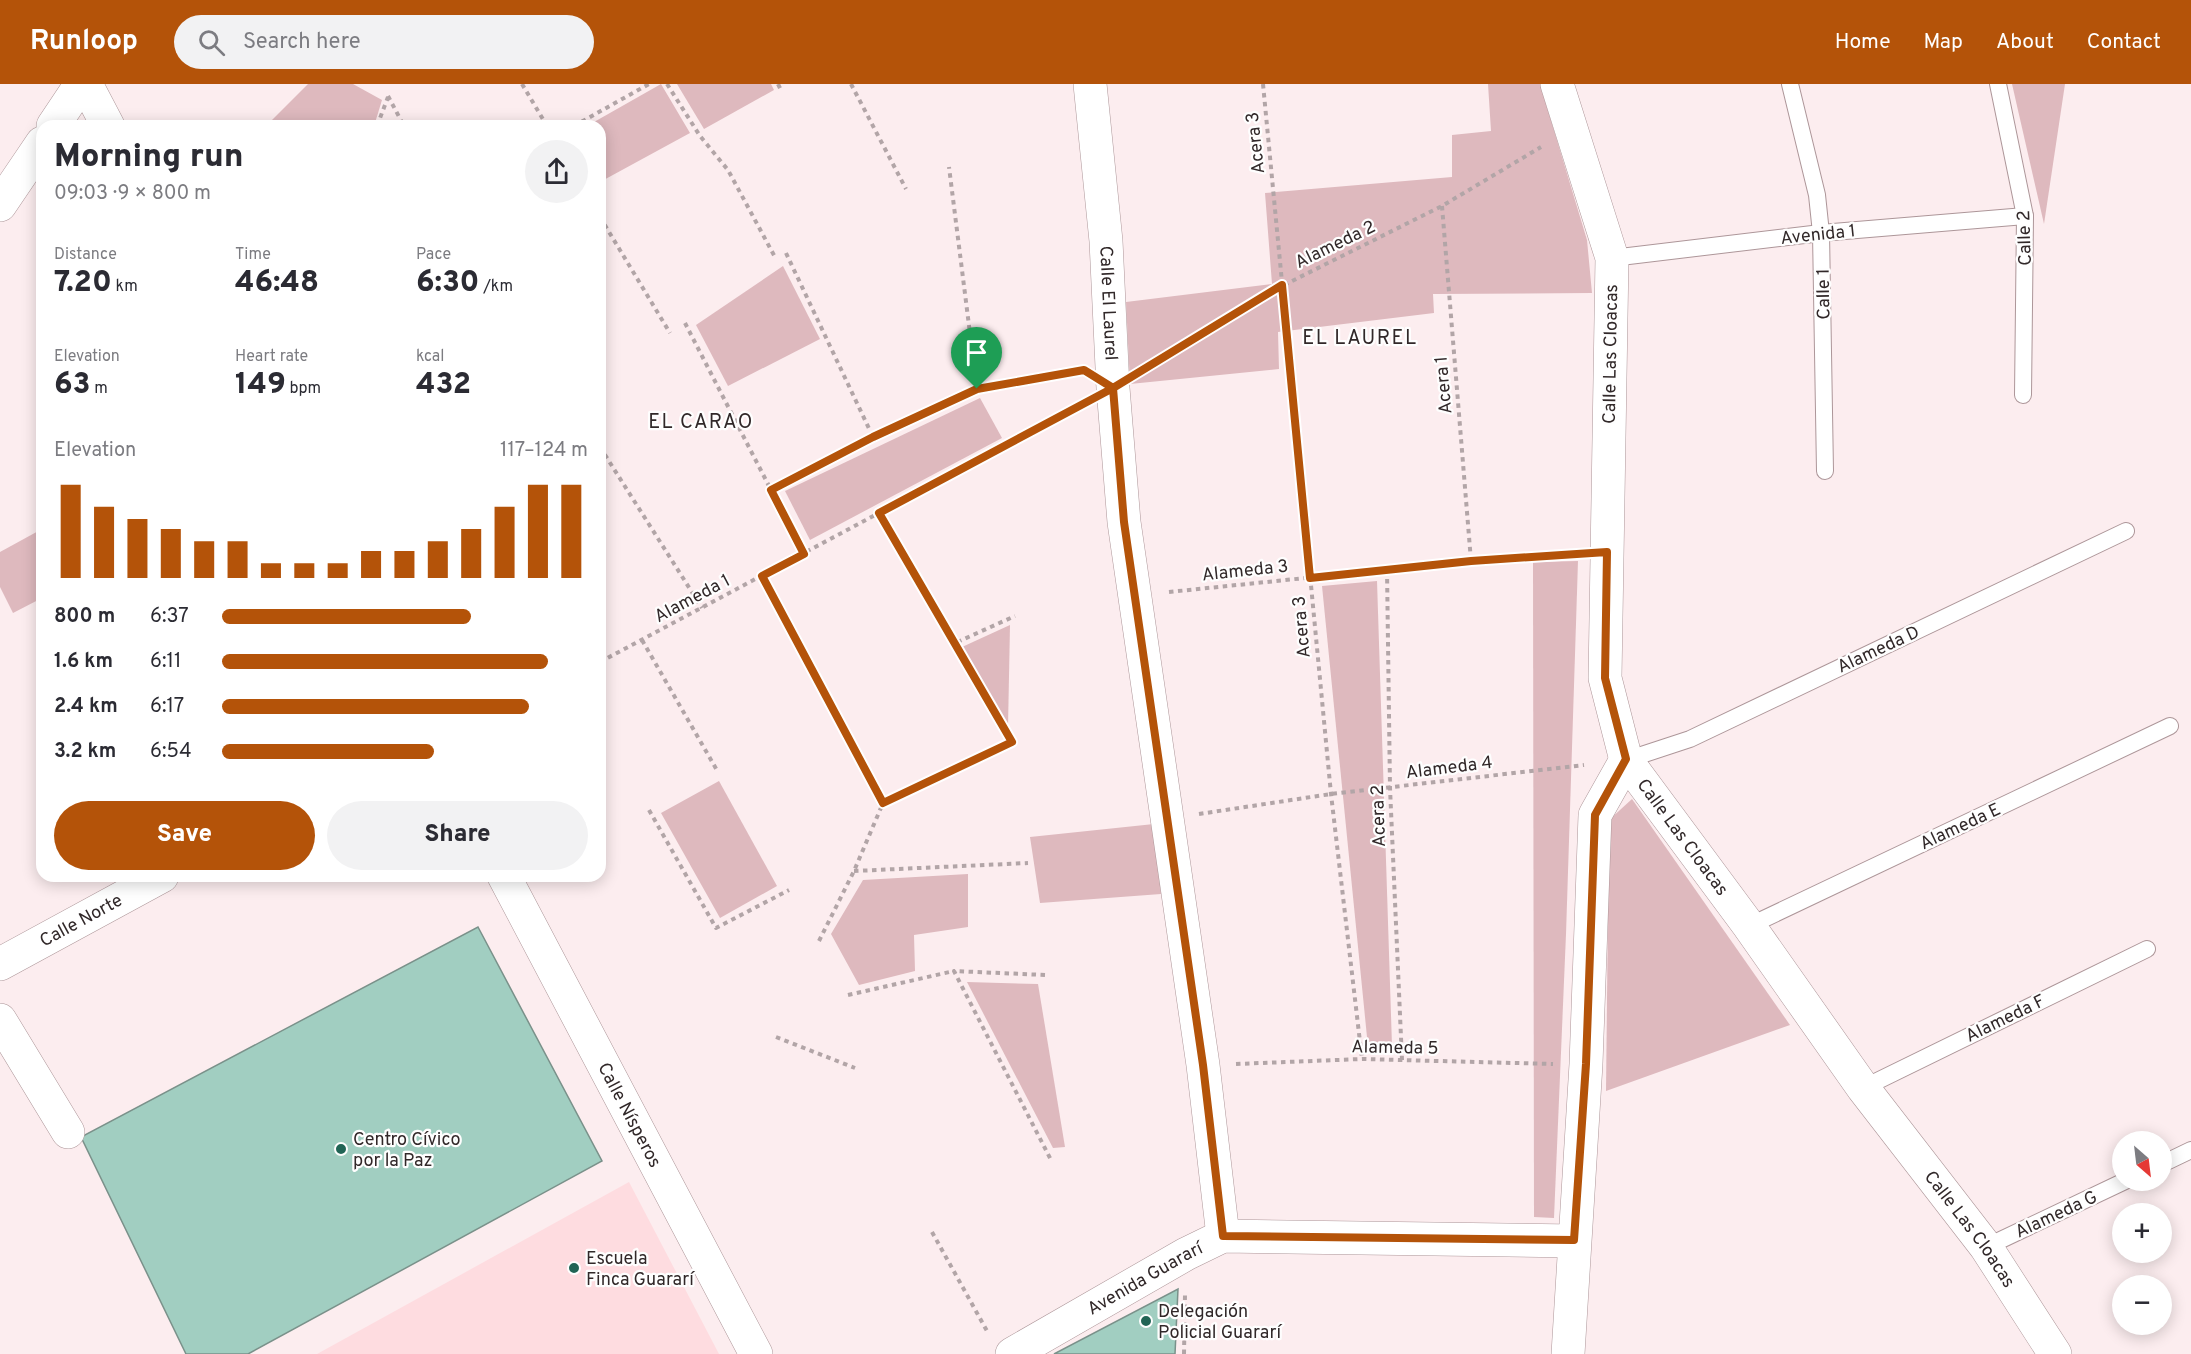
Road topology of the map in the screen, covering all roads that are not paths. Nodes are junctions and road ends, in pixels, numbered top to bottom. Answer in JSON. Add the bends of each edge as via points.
{"nodes":[{"id":1,"x":83,"y":84,"type":"edge"},
{"id":2,"x":1090,"y":84,"type":"edge"},
{"id":3,"x":1557,"y":84,"type":"edge"},
{"id":4,"x":1790,"y":84,"type":"edge"},
{"id":5,"x":1998,"y":84,"type":"edge"},
{"id":6,"x":57,"y":120,"type":"edge"},
{"id":7,"x":104,"y":120,"type":"edge"},
{"id":8,"x":36,"y":152,"type":"edge"},
{"id":9,"x":0,"y":205,"type":"edge"},
{"id":10,"x":2025,"y":216,"type":"junction"},
{"id":11,"x":1821,"y":233,"type":"junction"},
{"id":12,"x":1612,"y":258,"type":"junction"},
{"id":13,"x":2023,"y":395,"type":"dead end"},
{"id":14,"x":1826,"y":471,"type":"dead end"},
{"id":15,"x":2126,"y":531,"type":"dead end"},
{"id":16,"x":2170,"y":726,"type":"dead end"},
{"id":17,"x":1626,"y":759,"type":"junction"},
{"id":18,"x":151,"y":882,"type":"edge"},
{"id":19,"x":507,"y":882,"type":"edge"},
{"id":20,"x":1749,"y":926,"type":"junction"},
{"id":21,"x":2147,"y":949,"type":"dead end"},
{"id":22,"x":0,"y":964,"type":"edge"},
{"id":23,"x":0,"y":1020,"type":"edge"},
{"id":24,"x":1863,"y":1088,"type":"junction"},
{"id":25,"x":68,"y":1132,"type":"dead end"},
{"id":26,"x":2191,"y":1150,"type":"edge"},
{"id":27,"x":2172,"y":1159,"type":"edge"},
{"id":28,"x":2112,"y":1187,"type":"edge"},
{"id":29,"x":1223,"y":1236,"type":"junction"},
{"id":30,"x":1574,"y":1240,"type":"junction"},
{"id":31,"x":1986,"y":1247,"type":"junction"},
{"id":32,"x":1000,"y":1344,"type":"edge"},
{"id":33,"x":756,"y":1354,"type":"edge"},
{"id":34,"x":1568,"y":1354,"type":"edge"},
{"id":35,"x":2055,"y":1354,"type":"edge"}],
"edges":[{"from":1,"to":6,"type":"street"},
{"from":1,"to":7,"type":"street"},
{"from":2,"to":29,"type":"street","name":"Calle El Laurel","via":[[1106,241],[1124,522],[1203,1065]]},
{"from":3,"to":12,"type":"street","name":"Calle Las Cloacas"},
{"from":4,"to":11,"type":"lane","name":"Calle 1","via":[[1817,195]]},
{"from":5,"to":10,"type":"lane","name":"Calle 2"},
{"from":8,"to":9,"type":"street"},
{"from":10,"to":11,"type":"lane","name":"Avenida 1"},
{"from":10,"to":13,"type":"lane","name":"Calle 2"},
{"from":11,"to":12,"type":"lane","name":"Avenida 1"},
{"from":11,"to":14,"type":"lane","name":"Calle 1"},
{"from":12,"to":17,"type":"street","name":"Calle Las Cloacas","via":[[1605,678]]},
{"from":15,"to":17,"type":"lane","name":"Alameda D","via":[[1690,739]]},
{"from":16,"to":20,"type":"lane","name":"Alameda E"},
{"from":17,"to":20,"type":"street","name":"Calle Las Cloacas"},
{"from":17,"to":30,"type":"street","via":[[1595,815],[1586,1064]]},
{"from":18,"to":22,"type":"street","name":"Calle Norte"},
{"from":19,"to":33,"type":"street","name":"Calle Nísperos"},
{"from":20,"to":24,"type":"street","name":"Calle Las Cloacas"},
{"from":21,"to":24,"type":"lane","name":"Alameda F"},
{"from":23,"to":25,"type":"street"},
{"from":24,"to":31,"type":"street","name":"Calle Las Cloacas"},
{"from":26,"to":27,"type":"lane"},
{"from":28,"to":31,"type":"lane","name":"Alameda G"},
{"from":29,"to":30,"type":"street","name":"Avenida Guararí"},
{"from":29,"to":32,"type":"street","name":"Avenida Guararí"},
{"from":30,"to":34,"type":"street"},
{"from":31,"to":35,"type":"street","name":"Calle Las Cloacas"}]}
